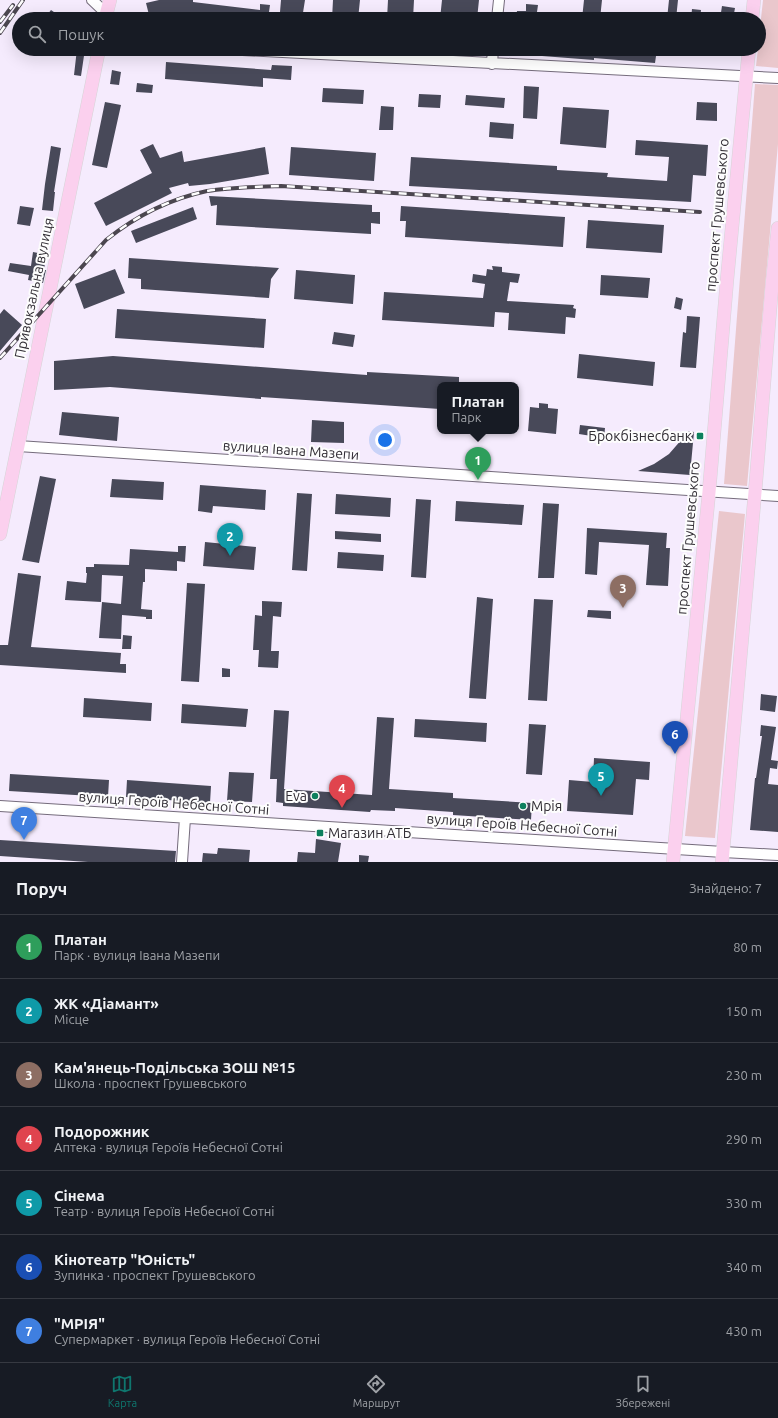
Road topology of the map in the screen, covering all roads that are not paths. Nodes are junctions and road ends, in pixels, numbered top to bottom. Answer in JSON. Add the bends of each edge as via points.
{"nodes":[{"id":1,"x":92,"y":0,"type":"edge"},
{"id":2,"x":110,"y":0,"type":"edge"},
{"id":3,"x":499,"y":0,"type":"edge"},
{"id":4,"x":754,"y":0,"type":"edge"},
{"id":5,"x":103,"y":12,"type":"edge"},
{"id":6,"x":109,"y":12,"type":"edge"},
{"id":7,"x":498,"y":12,"type":"edge"},
{"id":8,"x":753,"y":12,"type":"edge"},
{"id":9,"x":98,"y":56,"type":"edge"},
{"id":10,"x":349,"y":56,"type":"edge"},
{"id":11,"x":493,"y":56,"type":"edge"},
{"id":12,"x":748,"y":56,"type":"edge"},
{"id":13,"x":492,"y":64,"type":"junction"},
{"id":14,"x":746,"y":76,"type":"junction"},
{"id":15,"x":778,"y":78,"type":"edge"},
{"id":16,"x":778,"y":228,"type":"edge"},
{"id":17,"x":775,"y":286,"type":"edge"},
{"id":18,"x":18,"y":446,"type":"junction"},
{"id":19,"x":709,"y":492,"type":"junction"},
{"id":20,"x":755,"y":495,"type":"junction"},
{"id":21,"x":778,"y":496,"type":"edge"},
{"id":22,"x":0,"y":534,"type":"edge"},
{"id":23,"x":0,"y":806,"type":"edge"},
{"id":24,"x":185,"y":818,"type":"junction"},
{"id":25,"x":778,"y":854,"type":"edge"},
{"id":26,"x":674,"y":856,"type":"edge"},
{"id":27,"x":722,"y":857,"type":"edge"},
{"id":28,"x":182,"y":862,"type":"edge"}],
"edges":[{"from":1,"to":5,"type":"street"},
{"from":2,"to":6,"type":"main road"},
{"from":3,"to":7,"type":"street"},
{"from":4,"to":8,"type":"main road"},
{"from":9,"to":18,"type":"main road","name":"Привокзальна вулиця"},
{"from":10,"to":13,"type":"street"},
{"from":11,"to":13,"type":"street"},
{"from":12,"to":14,"type":"main road","name":"проспект Грушевського"},
{"from":13,"to":14,"type":"street"},
{"from":14,"to":15,"type":"street"},
{"from":14,"to":19,"type":"main road","name":"проспект Грушевського"},
{"from":16,"to":17,"type":"main road"},
{"from":17,"to":20,"type":"main road"},
{"from":18,"to":19,"type":"street","name":"вулиця Івана Мазепи"},
{"from":18,"to":22,"type":"main road","name":"Привокзальна вулиця"},
{"from":19,"to":20,"type":"street","name":"вулиця Івана Мазепи"},
{"from":19,"to":26,"type":"main road","name":"проспект Грушевського"},
{"from":20,"to":21,"type":"street","name":"вулиця Івана Мазепи"},
{"from":20,"to":27,"type":"main road"},
{"from":23,"to":24,"type":"street","name":"вулиця Героїв Небесної Сотні"},
{"from":24,"to":26,"type":"street","name":"вулиця Героїв Небесної Сотні"},
{"from":24,"to":28,"type":"street"},
{"from":25,"to":27,"type":"street","name":"вулиця Героїв Небесної Сотні"},
{"from":26,"to":27,"type":"street","name":"вулиця Героїв Небесної Сотні"}]}
